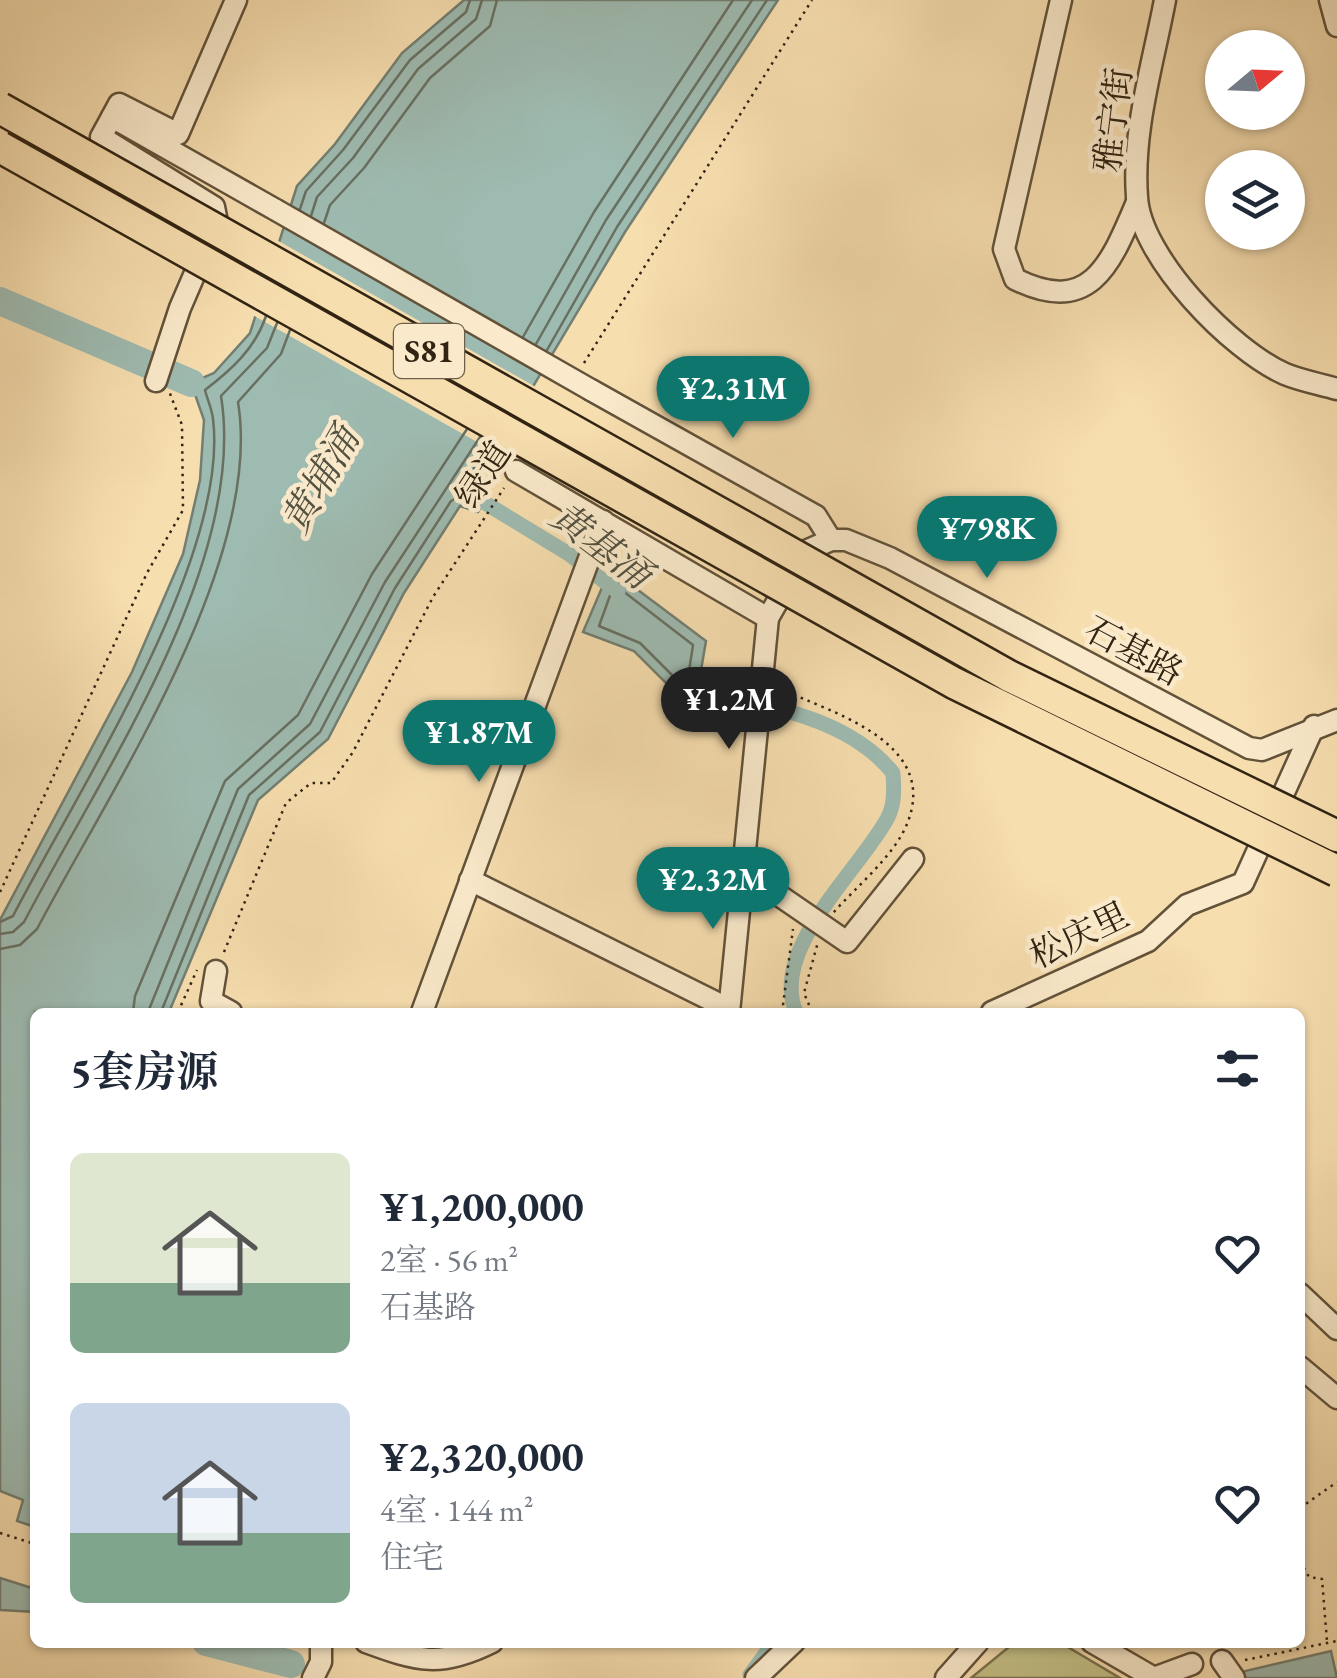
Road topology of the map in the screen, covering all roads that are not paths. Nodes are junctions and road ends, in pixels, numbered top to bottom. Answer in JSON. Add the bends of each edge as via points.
{"nodes":[{"id":1,"x":236,"y":0,"type":"edge"},
{"id":2,"x":1060,"y":0,"type":"edge"},
{"id":3,"x":1165,"y":0,"type":"edge"},
{"id":4,"x":1330,"y":0,"type":"edge"},
{"id":5,"x":1337,"y":26,"type":"edge"},
{"id":6,"x":0,"y":108,"type":"edge"},
{"id":7,"x":112,"y":116,"type":"junction"},
{"id":8,"x":0,"y":148,"type":"edge"},
{"id":9,"x":1136,"y":202,"type":"junction"},
{"id":10,"x":159,"y":372,"type":"road end"},
{"id":11,"x":1337,"y":389,"type":"edge"},
{"id":12,"x":516,"y":470,"type":"road end"},
{"id":13,"x":603,"y":522,"type":"junction"},
{"id":14,"x":832,"y":540,"type":"junction"},
{"id":15,"x":768,"y":618,"type":"junction"},
{"id":16,"x":1337,"y":720,"type":"edge"},
{"id":17,"x":1314,"y":726,"type":"junction"},
{"id":18,"x":1337,"y":836,"type":"edge"},
{"id":19,"x":913,"y":859,"type":"dead end"},
{"id":20,"x":1337,"y":871,"type":"edge"},
{"id":21,"x":745,"y":872,"type":"junction"},
{"id":22,"x":470,"y":880,"type":"junction"},
{"id":23,"x":216,"y":971,"type":"road end"},
{"id":24,"x":223,"y":1008,"type":"edge"},
{"id":25,"x":423,"y":1008,"type":"edge"},
{"id":26,"x":725,"y":1008,"type":"edge"},
{"id":27,"x":729,"y":1008,"type":"edge"},
{"id":28,"x":1001,"y":1008,"type":"edge"},
{"id":29,"x":1305,"y":1299,"type":"edge"},
{"id":30,"x":1337,"y":1329,"type":"edge"},
{"id":31,"x":1305,"y":1371,"type":"edge"},
{"id":32,"x":1337,"y":1398,"type":"edge"},
{"id":33,"x":321,"y":1648,"type":"edge"},
{"id":34,"x":382,"y":1648,"type":"edge"},
{"id":35,"x":480,"y":1648,"type":"edge"},
{"id":36,"x":788,"y":1648,"type":"edge"},
{"id":37,"x":969,"y":1648,"type":"edge"},
{"id":38,"x":1102,"y":1648,"type":"edge"},
{"id":39,"x":1192,"y":1664,"type":"dead end"},
{"id":40,"x":313,"y":1678,"type":"edge"},
{"id":41,"x":756,"y":1678,"type":"edge"},
{"id":42,"x":946,"y":1678,"type":"edge"},
{"id":43,"x":1154,"y":1678,"type":"edge"}],
"edges":[{"from":1,"to":7,"type":"street","via":[[178,134],[119,104]]},
{"from":2,"to":9,"type":"street","via":[[1004,250],[1014,279],[1038,290],[1072,291],[1095,282],[1110,264]]},
{"from":3,"to":9,"type":"street","name":"雅宁街","via":[[1137,144]]},
{"from":4,"to":5,"type":"street"},
{"from":6,"to":18,"type":"highway","number":"S81","bridge":true,"via":[[908,621]]},
{"from":7,"to":10,"type":"street","via":[[101,137],[214,207],[217,222]]},
{"from":7,"to":14,"type":"street","bridge":true,"via":[[816,516]]},
{"from":8,"to":20,"type":"highway","number":"S81","bridge":true,"via":[[954,683]]},
{"from":9,"to":11,"type":"street","name":"雅宁街","via":[[1161,262],[1208,319],[1283,373]]},
{"from":12,"to":13,"type":"street"},
{"from":13,"to":15,"type":"street"},
{"from":13,"to":22,"type":"street"},
{"from":14,"to":15,"type":"street","via":[[806,551]]},
{"from":14,"to":17,"type":"street","name":"石基路","via":[[890,558],[1250,748],[1262,750]]},
{"from":15,"to":21,"type":"street","via":[[758,793]]},
{"from":16,"to":17,"type":"street","name":"石基路"},
{"from":17,"to":28,"type":"street","name":"松庆里","via":[[1243,883],[1187,905],[1148,941]]},
{"from":19,"to":21,"type":"street","via":[[846,942]]},
{"from":21,"to":27,"type":"street"},
{"from":22,"to":25,"type":"street"},
{"from":22,"to":26,"type":"street"},
{"from":23,"to":24,"type":"street","via":[[211,1001]]},
{"from":29,"to":30,"type":"street"},
{"from":31,"to":32,"type":"street"},
{"from":33,"to":40,"type":"street"},
{"from":34,"to":35,"type":"street","via":[[420,1662],[460,1658]]},
{"from":36,"to":41,"type":"street"},
{"from":37,"to":42,"type":"street"},
{"from":38,"to":43,"type":"street"},
{"from":39,"to":43,"type":"street"}]}
